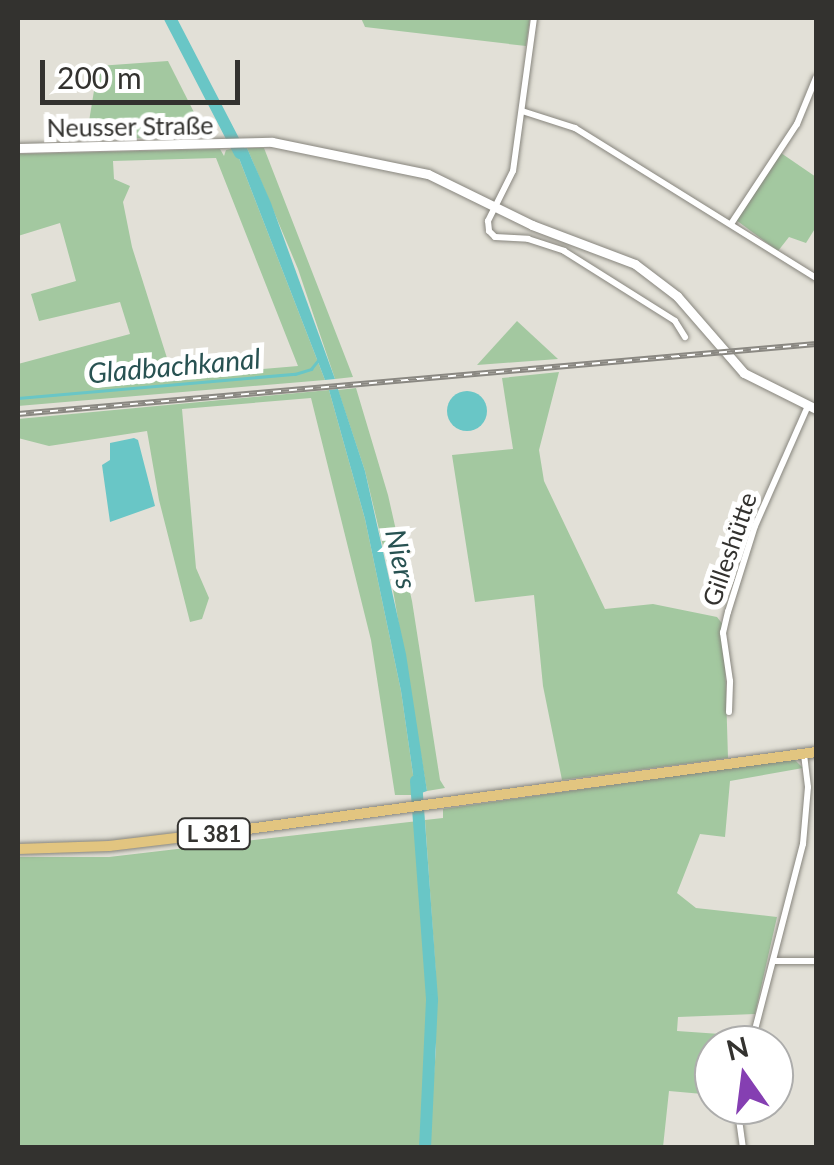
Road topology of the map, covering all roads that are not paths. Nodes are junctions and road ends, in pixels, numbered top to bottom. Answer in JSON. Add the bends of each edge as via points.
{"nodes":[{"id":1,"x":534,"y":18,"type":"edge"},
{"id":2,"x":816,"y":78,"type":"edge"},
{"id":3,"x":522,"y":111,"type":"junction"},
{"id":4,"x":18,"y":148,"type":"edge"},
{"id":5,"x":496,"y":207,"type":"junction"},
{"id":6,"x":731,"y":224,"type":"junction"},
{"id":7,"x":816,"y":278,"type":"edge"},
{"id":8,"x":685,"y":336,"type":"dead end"},
{"id":9,"x":812,"y":407,"type":"edge"},
{"id":10,"x":728,"y":712,"type":"dead end"},
{"id":11,"x":816,"y":752,"type":"edge"},
{"id":12,"x":804,"y":754,"type":"junction"},
{"id":13,"x":18,"y":849,"type":"edge"},
{"id":14,"x":773,"y":961,"type":"junction"},
{"id":15,"x":816,"y":961,"type":"edge"},
{"id":16,"x":756,"y":1025,"type":"edge"}],
"edges":[{"from":1,"to":3,"type":"street"},
{"from":2,"to":6,"type":"street","via":[[797,124]]},
{"from":3,"to":5,"type":"street","via":[[512,178]]},
{"from":3,"to":6,"type":"street","via":[[575,128]]},
{"from":4,"to":5,"type":"street","name":"Neusser Straße","via":[[289,144],[420,172]]},
{"from":5,"to":8,"type":"street","via":[[487,224],[492,236],[564,251],[675,321]]},
{"from":5,"to":9,"type":"street","name":"Neusser Straße","via":[[650,273],[738,368]]},
{"from":6,"to":7,"type":"street"},
{"from":9,"to":10,"type":"street","name":"Gilleshütte","via":[[755,526],[728,612]]},
{"from":11,"to":12,"type":"main road","number":"L 381"},
{"from":12,"to":13,"type":"main road","number":"L 381","via":[[108,846]]},
{"from":12,"to":14,"type":"street","via":[[804,840]]},
{"from":14,"to":15,"type":"street"},
{"from":14,"to":16,"type":"street"}]}
